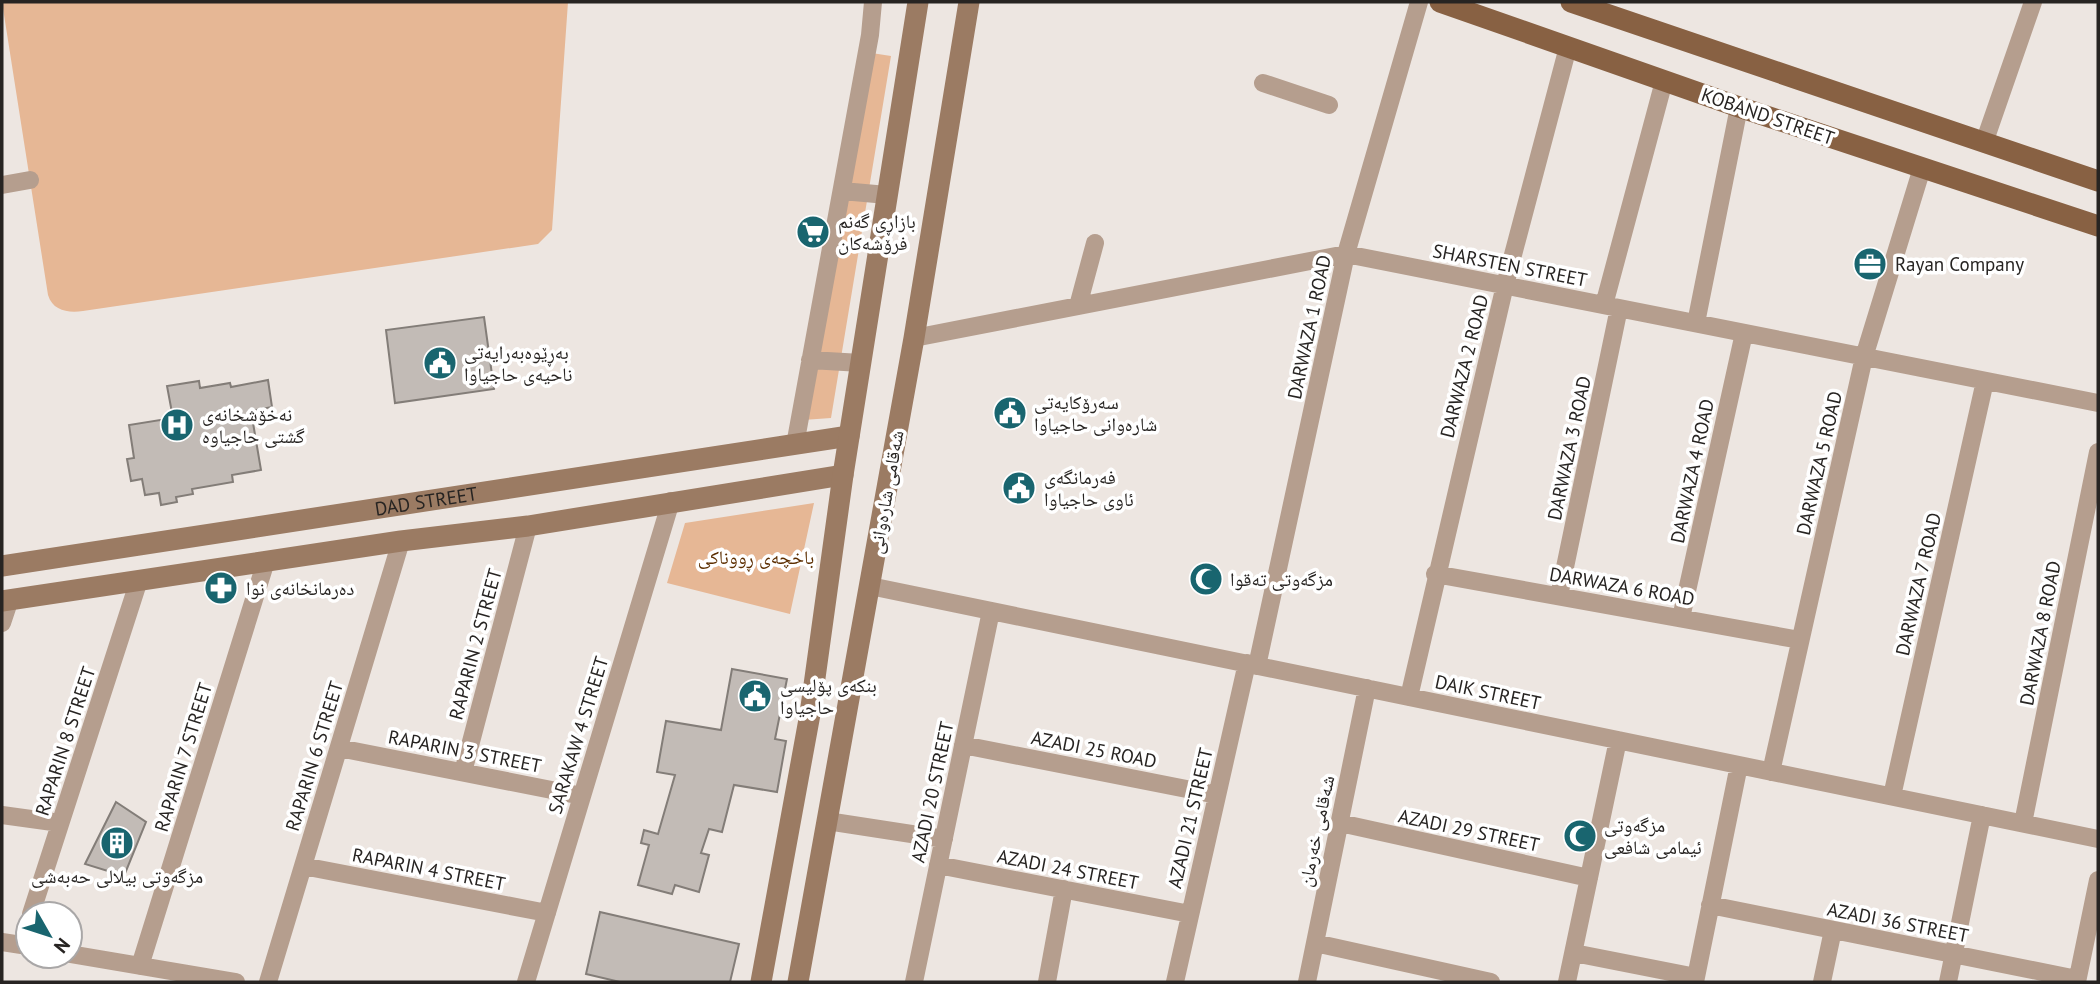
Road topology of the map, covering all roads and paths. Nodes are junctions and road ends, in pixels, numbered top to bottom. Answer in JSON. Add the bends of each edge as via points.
{"nodes":[{"id":1,"x":873,"y":2,"type":"edge"},
{"id":2,"x":918,"y":2,"type":"edge"},
{"id":3,"x":969,"y":2,"type":"edge"},
{"id":4,"x":1419,"y":2,"type":"edge"},
{"id":5,"x":1571,"y":2,"type":"edge"},
{"id":6,"x":2034,"y":2,"type":"edge"},
{"id":7,"x":1447,"y":3,"type":"edge"},
{"id":8,"x":1597,"y":6,"type":"edge"},
{"id":9,"x":1568,"y":47,"type":"junction"},
{"id":10,"x":1664,"y":81,"type":"junction"},
{"id":11,"x":1263,"y":83,"type":"dead end"},
{"id":12,"x":1329,"y":105,"type":"dead end"},
{"id":13,"x":1739,"y":107,"type":"junction"},
{"id":14,"x":1984,"y":143,"type":"junction"},
{"id":15,"x":1922,"y":168,"type":"junction"},
{"id":16,"x":30,"y":180,"type":"dead end"},
{"id":17,"x":2098,"y":181,"type":"edge"},
{"id":18,"x":2,"y":185,"type":"edge"},
{"id":19,"x":842,"y":191,"type":"junction"},
{"id":20,"x":887,"y":195,"type":"junction"},
{"id":21,"x":2098,"y":226,"type":"edge"},
{"id":22,"x":1095,"y":243,"type":"dead end"},
{"id":23,"x":1346,"y":254,"type":"junction"},
{"id":24,"x":1504,"y":285,"type":"junction"},
{"id":25,"x":1078,"y":306,"type":"junction"},
{"id":26,"x":1612,"y":306,"type":"junction"},
{"id":27,"x":1696,"y":323,"type":"junction"},
{"id":28,"x":1744,"y":333,"type":"junction"},
{"id":29,"x":914,"y":338,"type":"junction"},
{"id":30,"x":1864,"y":357,"type":"junction"},
{"id":31,"x":810,"y":360,"type":"junction"},
{"id":32,"x":861,"y":363,"type":"junction"},
{"id":33,"x":1985,"y":381,"type":"junction"},
{"id":34,"x":2098,"y":403,"type":"edge"},
{"id":35,"x":849,"y":436,"type":"junction"},
{"id":36,"x":795,"y":445,"type":"junction"},
{"id":37,"x":2098,"y":452,"type":"edge"},
{"id":38,"x":843,"y":475,"type":"junction"},
{"id":39,"x":671,"y":501,"type":"junction"},
{"id":40,"x":318,"y":516,"type":"junction"},
{"id":41,"x":528,"y":526,"type":"junction"},
{"id":42,"x":401,"y":541,"type":"junction"},
{"id":43,"x":326,"y":552,"type":"junction"},
{"id":44,"x":266,"y":561,"type":"junction"},
{"id":45,"x":2,"y":566,"type":"edge"},
{"id":46,"x":1435,"y":573,"type":"junction"},
{"id":47,"x":139,"y":580,"type":"junction"},
{"id":48,"x":870,"y":586,"type":"junction"},
{"id":49,"x":1559,"y":596,"type":"junction"},
{"id":50,"x":6,"y":600,"type":"edge"},
{"id":51,"x":991,"y":611,"type":"junction"},
{"id":52,"x":1681,"y":618,"type":"junction"},
{"id":53,"x":2,"y":623,"type":"edge"},
{"id":54,"x":1800,"y":640,"type":"junction"},
{"id":55,"x":1252,"y":664,"type":"junction"},
{"id":56,"x":1367,"y":688,"type":"junction"},
{"id":57,"x":1409,"y":697,"type":"junction"},
{"id":58,"x":810,"y":714,"type":"junction"},
{"id":59,"x":843,"y":721,"type":"junction"},
{"id":60,"x":1618,"y":740,"type":"junction"},
{"id":61,"x":963,"y":745,"type":"junction"},
{"id":62,"x":339,"y":748,"type":"junction"},
{"id":63,"x":1739,"y":765,"type":"junction"},
{"id":64,"x":463,"y":772,"type":"junction"},
{"id":65,"x":1770,"y":772,"type":"junction"},
{"id":66,"x":1217,"y":795,"type":"junction"},
{"id":67,"x":582,"y":796,"type":"junction"},
{"id":68,"x":1892,"y":796,"type":"junction"},
{"id":69,"x":2,"y":815,"type":"edge"},
{"id":70,"x":1982,"y":815,"type":"junction"},
{"id":71,"x":827,"y":821,"type":"junction"},
{"id":72,"x":60,"y":823,"type":"junction"},
{"id":73,"x":1340,"y":823,"type":"junction"},
{"id":74,"x":2023,"y":823,"type":"junction"},
{"id":75,"x":944,"y":839,"type":"junction"},
{"id":76,"x":2098,"y":839,"type":"edge"},
{"id":77,"x":939,"y":865,"type":"junction"},
{"id":78,"x":303,"y":866,"type":"junction"},
{"id":79,"x":1589,"y":878,"type":"junction"},
{"id":80,"x":2098,"y":880,"type":"edge"},
{"id":81,"x":1064,"y":890,"type":"junction"},
{"id":82,"x":35,"y":900,"type":"edge"},
{"id":83,"x":1710,"y":905,"type":"junction"},
{"id":84,"x":547,"y":913,"type":"junction"},
{"id":85,"x":1190,"y":914,"type":"junction"},
{"id":86,"x":1833,"y":930,"type":"junction"},
{"id":87,"x":1315,"y":943,"type":"junction"},
{"id":88,"x":1573,"y":953,"type":"junction"},
{"id":89,"x":1954,"y":954,"type":"junction"},
{"id":90,"x":84,"y":956,"type":"edge"},
{"id":91,"x":140,"y":966,"type":"junction"},
{"id":92,"x":176,"y":977,"type":"edge"},
{"id":93,"x":1695,"y":979,"type":"edge"},
{"id":94,"x":2077,"y":981,"type":"edge"},
{"id":95,"x":236,"y":982,"type":"edge"},
{"id":96,"x":268,"y":982,"type":"edge"},
{"id":97,"x":530,"y":982,"type":"edge"},
{"id":98,"x":761,"y":982,"type":"edge"},
{"id":99,"x":798,"y":982,"type":"edge"},
{"id":100,"x":914,"y":982,"type":"edge"},
{"id":101,"x":1047,"y":982,"type":"edge"},
{"id":102,"x":1175,"y":982,"type":"edge"},
{"id":103,"x":1307,"y":982,"type":"edge"},
{"id":104,"x":1491,"y":982,"type":"edge"},
{"id":105,"x":1567,"y":982,"type":"edge"},
{"id":106,"x":1822,"y":982,"type":"edge"},
{"id":107,"x":1948,"y":982,"type":"edge"}],
"edges":[{"from":1,"to":19,"type":"street"},
{"from":2,"to":20,"type":"main road"},
{"from":3,"to":29,"type":"main road","name":"شەقامی شارەوانی"},
{"from":4,"to":23,"type":"street","name":"DARWAZA 1 ROAD"},
{"from":5,"to":8,"type":"main road"},
{"from":6,"to":14,"type":"street"},
{"from":7,"to":9,"type":"main road","name":"KOBAND STREET"},
{"from":8,"to":14,"type":"main road"},
{"from":9,"to":10,"type":"main road","name":"KOBAND STREET"},
{"from":9,"to":24,"type":"street","name":"DARWAZA 2 ROAD"},
{"from":10,"to":13,"type":"main road","name":"KOBAND STREET"},
{"from":10,"to":26,"type":"street","name":"DARWAZA 3 ROAD"},
{"from":11,"to":12,"type":"street"},
{"from":13,"to":15,"type":"main road","name":"KOBAND STREET"},
{"from":13,"to":27,"type":"street"},
{"from":14,"to":17,"type":"main road"},
{"from":15,"to":21,"type":"main road","name":"KOBAND STREET"},
{"from":15,"to":30,"type":"street","name":"DARWAZA 5 ROAD"},
{"from":16,"to":18,"type":"street"},
{"from":19,"to":20,"type":"street"},
{"from":19,"to":31,"type":"street"},
{"from":20,"to":32,"type":"main road"},
{"from":22,"to":25,"type":"street"},
{"from":23,"to":24,"type":"street","name":"SHARSTEN STREET"},
{"from":23,"to":25,"type":"street","name":"SHARSTEN STREET"},
{"from":23,"to":55,"type":"street","name":"DARWAZA 1 ROAD"},
{"from":24,"to":26,"type":"street","name":"SHARSTEN STREET"},
{"from":24,"to":46,"type":"street","name":"DARWAZA 2 ROAD"},
{"from":25,"to":29,"type":"street","name":"SHARSTEN STREET"},
{"from":26,"to":27,"type":"street","name":"SHARSTEN STREET"},
{"from":26,"to":49,"type":"street","name":"DARWAZA 3 ROAD"},
{"from":27,"to":28,"type":"street","name":"SHARSTEN STREET"},
{"from":28,"to":30,"type":"street","name":"SHARSTEN STREET"},
{"from":28,"to":52,"type":"street","name":"DARWAZA 4 ROAD"},
{"from":29,"to":48,"type":"main road","name":"شەقامی شارەوانی"},
{"from":30,"to":33,"type":"street","name":"SHARSTEN STREET"},
{"from":30,"to":54,"type":"street","name":"DARWAZA 5 ROAD"},
{"from":31,"to":32,"type":"street"},
{"from":31,"to":36,"type":"street"},
{"from":32,"to":35,"type":"main road"},
{"from":33,"to":34,"type":"street","name":"SHARSTEN STREET"},
{"from":33,"to":68,"type":"street","name":"DARWAZA 7 ROAD"},
{"from":35,"to":36,"type":"main road","name":"DAD STREET"},
{"from":35,"to":38,"type":"main road"},
{"from":36,"to":40,"type":"main road","name":"DAD STREET"},
{"from":37,"to":74,"type":"street","name":"DARWAZA 8 ROAD"},
{"from":38,"to":39,"type":"main road","name":"DAD STREET"},
{"from":38,"to":58,"type":"main road"},
{"from":39,"to":41,"type":"main road","name":"DAD STREET"},
{"from":39,"to":67,"type":"street","name":"SARAKAW 4 STREET"},
{"from":40,"to":43,"type":"main road"},
{"from":40,"to":45,"type":"main road","name":"DAD STREET"},
{"from":41,"to":42,"type":"main road","name":"DAD STREET"},
{"from":41,"to":64,"type":"street","name":"RAPARIN 2 STREET"},
{"from":42,"to":43,"type":"main road","name":"DAD STREET"},
{"from":42,"to":62,"type":"street","name":"RAPARIN 6 STREET"},
{"from":43,"to":44,"type":"main road","name":"DAD STREET"},
{"from":44,"to":47,"type":"main road","name":"DAD STREET"},
{"from":44,"to":91,"type":"street","name":"RAPARIN 7 STREET"},
{"from":46,"to":49,"type":"street","name":"DARWAZA 6 ROAD"},
{"from":46,"to":57,"type":"street","name":"DARWAZA 2 ROAD"},
{"from":47,"to":50,"type":"main road","name":"DAD STREET"},
{"from":47,"to":72,"type":"street","name":"RAPARIN 8 STREET"},
{"from":48,"to":51,"type":"street","name":"DAIK STREET"},
{"from":48,"to":59,"type":"main road","name":"شەقامی شارەوانی"},
{"from":49,"to":52,"type":"street","name":"DARWAZA 6 ROAD"},
{"from":50,"to":53,"type":"street"},
{"from":51,"to":55,"type":"street","name":"DAIK STREET"},
{"from":51,"to":61,"type":"street","name":"AZADI 20 STREET"},
{"from":52,"to":54,"type":"street","name":"DARWAZA 6 ROAD"},
{"from":54,"to":65,"type":"street","name":"DARWAZA 5 ROAD"},
{"from":55,"to":56,"type":"street","name":"DAIK STREET"},
{"from":55,"to":66,"type":"street","name":"AZADI 21 STREET"},
{"from":56,"to":57,"type":"street","name":"DAIK STREET"},
{"from":56,"to":73,"type":"street","name":"شەقامی خەرمان"},
{"from":57,"to":60,"type":"street","name":"DAIK STREET"},
{"from":58,"to":59,"type":"main road","via":[[825,728]]},
{"from":58,"to":98,"type":"main road"},
{"from":59,"to":71,"type":"main road","name":"شەقامی شارەوانی"},
{"from":60,"to":63,"type":"street","name":"DAIK STREET"},
{"from":60,"to":79,"type":"street"},
{"from":61,"to":66,"type":"street","name":"AZADI 25 ROAD"},
{"from":61,"to":75,"type":"street","name":"AZADI 20 STREET"},
{"from":62,"to":64,"type":"street","name":"RAPARIN 3 STREET"},
{"from":62,"to":78,"type":"street","name":"RAPARIN 6 STREET"},
{"from":63,"to":65,"type":"street","name":"DAIK STREET"},
{"from":63,"to":83,"type":"street"},
{"from":64,"to":67,"type":"street","name":"RAPARIN 3 STREET"},
{"from":65,"to":68,"type":"street","name":"DAIK STREET"},
{"from":66,"to":85,"type":"street","name":"AZADI 21 STREET"},
{"from":67,"to":84,"type":"street","name":"SARAKAW 4 STREET"},
{"from":68,"to":70,"type":"street","name":"DAIK STREET"},
{"from":69,"to":72,"type":"street"},
{"from":70,"to":74,"type":"street","name":"DAIK STREET"},
{"from":70,"to":89,"type":"street"},
{"from":71,"to":75,"type":"street"},
{"from":71,"to":99,"type":"main road","name":"شەقامی شارەوانی"},
{"from":72,"to":82,"type":"street","name":"RAPARIN 8 STREET"},
{"from":73,"to":79,"type":"street","name":"AZADI 29 STREET"},
{"from":73,"to":87,"type":"street","name":"شەقامی خەرمان"},
{"from":74,"to":76,"type":"street","name":"DAIK STREET"},
{"from":75,"to":77,"type":"street","name":"AZADI 20 STREET"},
{"from":77,"to":81,"type":"street","name":"AZADI 24 STREET"},
{"from":77,"to":100,"type":"street","name":"AZADI 20 STREET"},
{"from":78,"to":84,"type":"street","name":"RAPARIN 4 STREET"},
{"from":78,"to":96,"type":"street","name":"RAPARIN 6 STREET"},
{"from":79,"to":88,"type":"street"},
{"from":80,"to":94,"type":"street"},
{"from":81,"to":85,"type":"street","name":"AZADI 24 STREET"},
{"from":81,"to":101,"type":"street"},
{"from":83,"to":86,"type":"street","name":"AZADI 36 STREET"},
{"from":83,"to":93,"type":"street"},
{"from":84,"to":97,"type":"street","name":"SARAKAW 4 STREET"},
{"from":85,"to":102,"type":"street","name":"AZADI 21 STREET"},
{"from":86,"to":89,"type":"street","name":"AZADI 36 STREET"},
{"from":86,"to":106,"type":"street"},
{"from":87,"to":103,"type":"street","name":"شەقامی خەرمان"},
{"from":87,"to":104,"type":"street"},
{"from":88,"to":93,"type":"street"},
{"from":88,"to":105,"type":"street"},
{"from":89,"to":94,"type":"street","name":"AZADI 36 STREET"},
{"from":89,"to":107,"type":"street"},
{"from":90,"to":91,"type":"street"},
{"from":91,"to":92,"type":"street"},
{"from":92,"to":95,"type":"street"}]}
